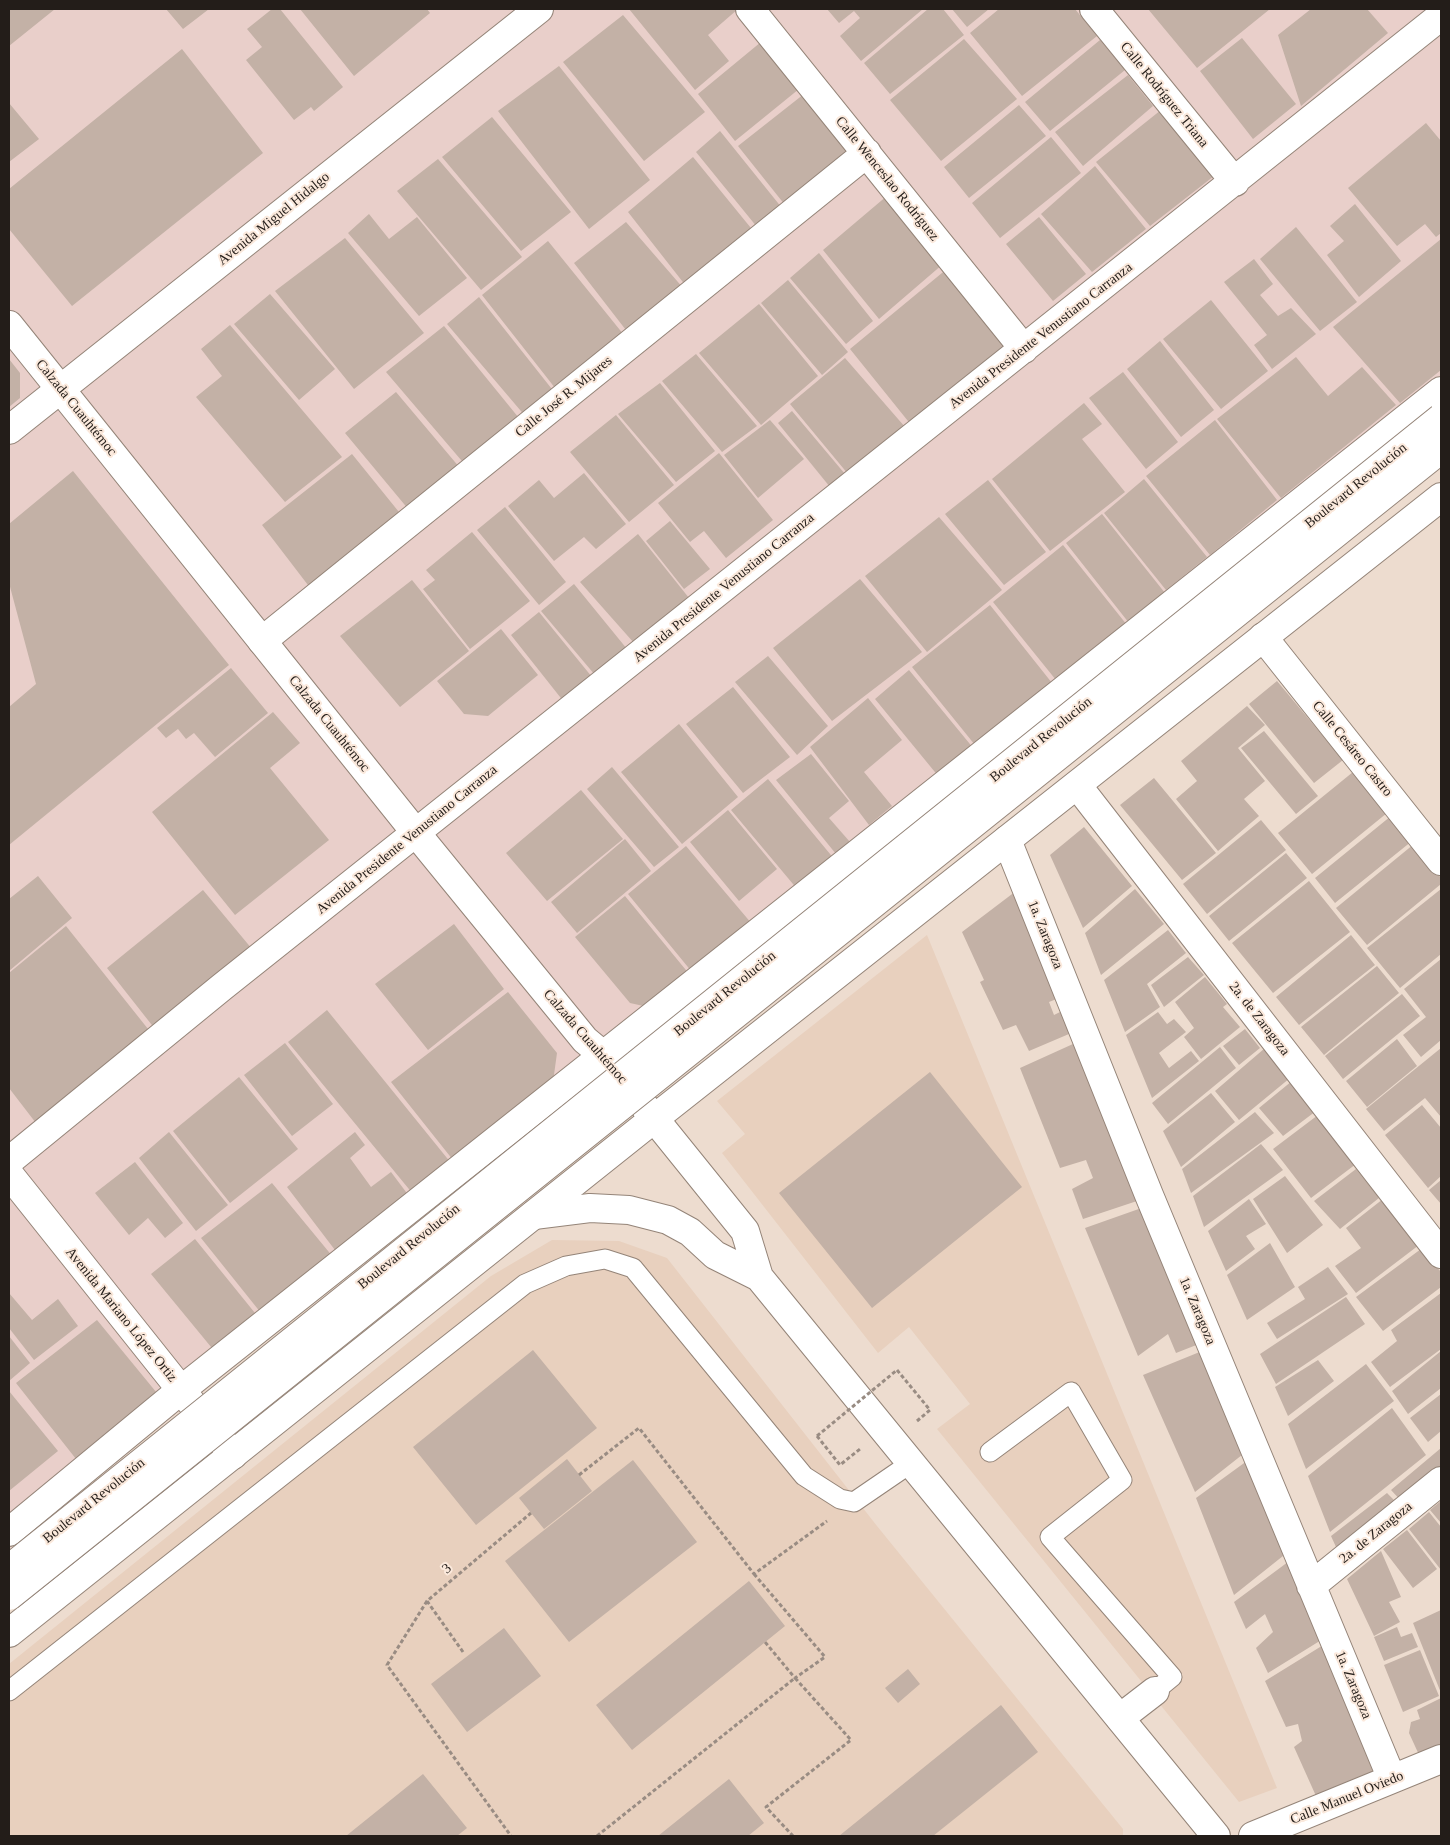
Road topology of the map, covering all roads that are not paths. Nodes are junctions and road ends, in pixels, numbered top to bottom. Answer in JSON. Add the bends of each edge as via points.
{"nodes":[{"id":1,"x":538,"y":9,"type":"edge"},
{"id":2,"x":750,"y":9,"type":"edge"},
{"id":3,"x":1094,"y":9,"type":"edge"},
{"id":4,"x":1441,"y":16,"type":"edge"},
{"id":5,"x":867,"y":153,"type":"junction"},
{"id":6,"x":1235,"y":182,"type":"junction"},
{"id":7,"x":9,"y":325,"type":"edge"},
{"id":8,"x":1024,"y":349,"type":"junction"},
{"id":9,"x":60,"y":389,"type":"junction"},
{"id":10,"x":1441,"y":391,"type":"edge"},
{"id":11,"x":1441,"y":418,"type":"edge"},
{"id":12,"x":9,"y":430,"type":"edge"},
{"id":13,"x":1441,"y":449,"type":"edge"},
{"id":14,"x":1441,"y":497,"type":"edge"},
{"id":15,"x":1263,"y":638,"type":"junction"},
{"id":16,"x":262,"y":641,"type":"junction"},
{"id":17,"x":1077,"y":785,"type":"junction"},
{"id":18,"x":416,"y":833,"type":"junction"},
{"id":19,"x":1007,"y":840,"type":"junction"},
{"id":20,"x":1441,"y":860,"type":"edge"},
{"id":21,"x":825,"y":879,"type":"junction"},
{"id":22,"x":877,"y":944,"type":"junction"},
{"id":23,"x":603,"y":1055,"type":"junction"},
{"id":24,"x":655,"y":1118,"type":"junction"},
{"id":25,"x":9,"y":1161,"type":"edge"},
{"id":26,"x":9,"y":1174,"type":"edge"},
{"id":27,"x":534,"y":1215,"type":"junction"},
{"id":28,"x":1441,"y":1254,"type":"edge"},
{"id":29,"x":759,"y":1277,"type":"junction"},
{"id":30,"x":181,"y":1390,"type":"junction"},
{"id":31,"x":990,"y":1452,"type":"dead end"},
{"id":32,"x":233,"y":1455,"type":"junction"},
{"id":33,"x":911,"y":1463,"type":"junction"},
{"id":34,"x":1441,"y":1481,"type":"edge"},
{"id":35,"x":9,"y":1532,"type":"edge"},
{"id":36,"x":9,"y":1569,"type":"edge"},
{"id":37,"x":1312,"y":1586,"type":"junction"},
{"id":38,"x":9,"y":1596,"type":"edge"},
{"id":39,"x":9,"y":1633,"type":"edge"},
{"id":40,"x":9,"y":1691,"type":"edge"},
{"id":41,"x":1155,"y":1691,"type":"joint"},
{"id":42,"x":1120,"y":1718,"type":"junction"},
{"id":43,"x":1441,"y":1759,"type":"edge"},
{"id":44,"x":1392,"y":1779,"type":"junction"},
{"id":45,"x":1216,"y":1836,"type":"edge"},
{"id":46,"x":1253,"y":1836,"type":"edge"}],
"edges":[{"from":1,"to":9,"type":"main road","name":"Avenida Miguel Hidalgo"},
{"from":2,"to":5,"type":"main road","name":"Calle Wenceslao Rodríguez"},
{"from":3,"to":6,"type":"main road","name":"Calle Rodríguez Triana"},
{"from":4,"to":6,"type":"main road","name":"Avenida Presidente Venustiano Carranza"},
{"from":5,"to":8,"type":"main road","name":"Calle Wenceslao Rodríguez"},
{"from":5,"to":16,"type":"main road","name":"Calle José R. Mijares"},
{"from":6,"to":8,"type":"main road","name":"Avenida Presidente Venustiano Carranza"},
{"from":7,"to":9,"type":"main road","name":"Calzada Cuauhtémoc"},
{"from":8,"to":18,"type":"main road","name":"Avenida Presidente Venustiano Carranza"},
{"from":9,"to":12,"type":"main road","name":"Avenida Miguel Hidalgo"},
{"from":9,"to":16,"type":"main road","name":"Calzada Cuauhtémoc"},
{"from":10,"to":21,"type":"main road"},
{"from":11,"to":36,"type":"main road","name":"Boulevard Revolución","bridge":true},
{"from":13,"to":38,"type":"main road","name":"Boulevard Revolución","bridge":true},
{"from":14,"to":15,"type":"main road"},
{"from":15,"to":17,"type":"main road"},
{"from":15,"to":20,"type":"main road","name":"Calle Cesáreo Castro"},
{"from":16,"to":18,"type":"main road","name":"Calzada Cuauhtémoc"},
{"from":17,"to":19,"type":"main road"},
{"from":17,"to":28,"type":"main road","name":"2a. de Zaragoza"},
{"from":18,"to":23,"type":"main road","name":"Calzada Cuauhtémoc","via":[[585,1040]]},
{"from":18,"to":25,"type":"main road","name":"Avenida Presidente Venustiano Carranza"},
{"from":19,"to":22,"type":"main road"},
{"from":19,"to":37,"type":"main road","name":"1a. Zaragoza"},
{"from":21,"to":22,"type":"main road","via":[[820,890],[834,918],[846,930]]},
{"from":21,"to":23,"type":"main road"},
{"from":22,"to":24,"type":"main road"},
{"from":23,"to":24,"type":"main road","name":"Calzada Cuauhtémoc"},
{"from":23,"to":30,"type":"main road"},
{"from":24,"to":27,"type":"main road"},
{"from":24,"to":29,"type":"main road","name":"Calzada Cuauhtémoc","via":[[745,1231]]},
{"from":26,"to":30,"type":"main road","name":"Avenida Mariano López Ortiz"},
{"from":27,"to":29,"type":"main road","via":[[590,1208],[628,1210],[668,1220],[690,1232],[715,1256]]},
{"from":27,"to":32,"type":"main road"},
{"from":29,"to":33,"type":"main road"},
{"from":30,"to":32,"type":"main road","name":"Avenida Mariano López Ortiz"},
{"from":30,"to":35,"type":"main road"},
{"from":31,"to":41,"type":"lane","via":[[1071,1392],[1122,1480],[1050,1537],[1172,1677]]},
{"from":32,"to":39,"type":"main road"},
{"from":33,"to":40,"type":"lane","via":[[854,1502],[840,1498],[804,1476],[633,1268],[604,1259],[566,1266],[525,1284]]},
{"from":33,"to":42,"type":"main road"},
{"from":34,"to":37,"type":"main road","name":"2a. de Zaragoza"},
{"from":37,"to":44,"type":"main road","name":"1a. Zaragoza"},
{"from":41,"to":42,"type":"main road"},
{"from":42,"to":45,"type":"main road"},
{"from":43,"to":44,"type":"main road","name":"Calle Manuel Oviedo"},
{"from":44,"to":46,"type":"main road","name":"Calle Manuel Oviedo"}]}
